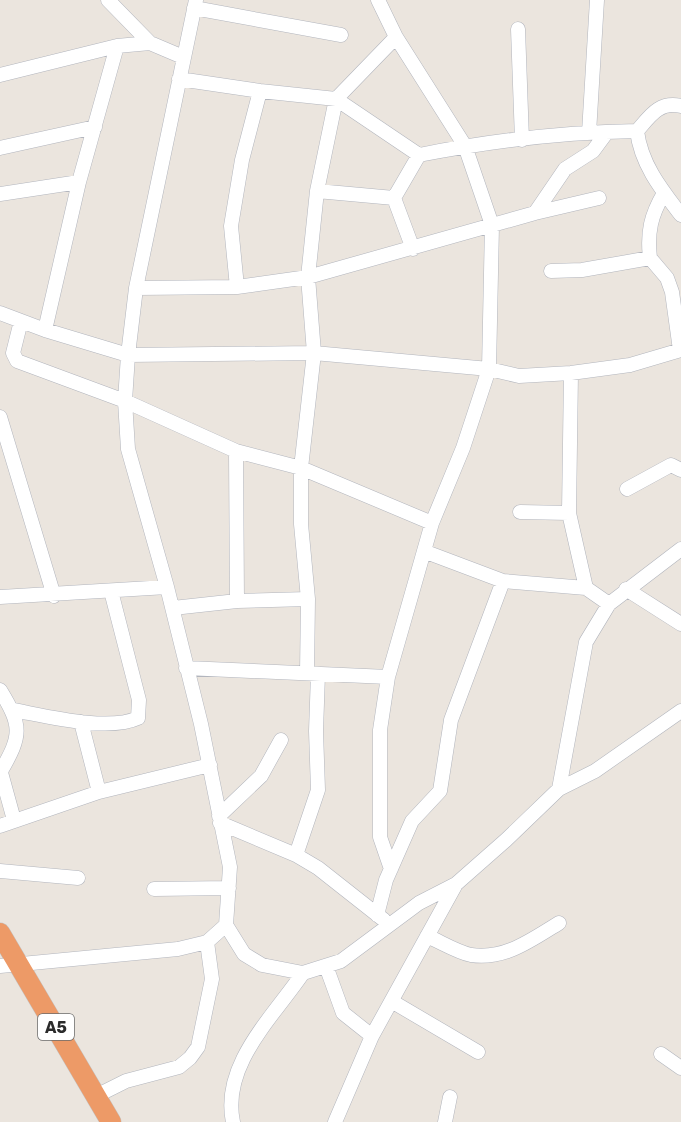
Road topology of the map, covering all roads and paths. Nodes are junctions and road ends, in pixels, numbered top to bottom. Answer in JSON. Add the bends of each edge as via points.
{"nodes":[{"id":1,"x":108,"y":0,"type":"edge"},
{"id":2,"x":378,"y":0,"type":"edge"},
{"id":3,"x":597,"y":0,"type":"edge"},
{"id":4,"x":195,"y":4,"type":"edge"},
{"id":5,"x":518,"y":28,"type":"dead end"},
{"id":6,"x":341,"y":35,"type":"dead end"},
{"id":7,"x":396,"y":37,"type":"junction"},
{"id":8,"x":150,"y":43,"type":"junction"},
{"id":9,"x":117,"y":46,"type":"junction"},
{"id":10,"x":183,"y":57,"type":"junction"},
{"id":11,"x":0,"y":75,"type":"edge"},
{"id":12,"x":179,"y":78,"type":"junction"},
{"id":13,"x":260,"y":91,"type":"junction"},
{"id":14,"x":336,"y":99,"type":"junction"},
{"id":15,"x":681,"y":106,"type":"edge"},
{"id":16,"x":95,"y":127,"type":"junction"},
{"id":17,"x":637,"y":131,"type":"junction"},
{"id":18,"x":607,"y":132,"type":"junction"},
{"id":19,"x":589,"y":133,"type":"junction"},
{"id":20,"x":522,"y":140,"type":"junction"},
{"id":21,"x":465,"y":146,"type":"junction"},
{"id":22,"x":0,"y":148,"type":"edge"},
{"id":23,"x":419,"y":155,"type":"junction"},
{"id":24,"x":79,"y":182,"type":"junction"},
{"id":25,"x":317,"y":191,"type":"junction"},
{"id":26,"x":664,"y":193,"type":"junction"},
{"id":27,"x":0,"y":195,"type":"edge"},
{"id":28,"x":394,"y":198,"type":"junction"},
{"id":29,"x":598,"y":198,"type":"dead end"},
{"id":30,"x":535,"y":213,"type":"junction"},
{"id":31,"x":681,"y":215,"type":"edge"},
{"id":32,"x":492,"y":225,"type":"junction"},
{"id":33,"x":413,"y":249,"type":"junction"},
{"id":34,"x":650,"y":258,"type":"junction"},
{"id":35,"x":551,"y":272,"type":"dead end"},
{"id":36,"x":308,"y":278,"type":"junction"},
{"id":37,"x":237,"y":287,"type":"junction"},
{"id":38,"x":136,"y":288,"type":"junction"},
{"id":39,"x":0,"y":313,"type":"edge"},
{"id":40,"x":21,"y":321,"type":"junction"},
{"id":41,"x":45,"y":330,"type":"junction"},
{"id":42,"x":681,"y":350,"type":"edge"},
{"id":43,"x":314,"y":353,"type":"junction"},
{"id":44,"x":128,"y":355,"type":"junction"},
{"id":45,"x":489,"y":369,"type":"junction"},
{"id":46,"x":571,"y":373,"type":"junction"},
{"id":47,"x":125,"y":400,"type":"junction"},
{"id":48,"x":0,"y":417,"type":"edge"},
{"id":49,"x":236,"y":451,"type":"junction"},
{"id":50,"x":301,"y":468,"type":"junction"},
{"id":51,"x":681,"y":470,"type":"edge"},
{"id":52,"x":627,"y":489,"type":"dead end"},
{"id":53,"x":520,"y":512,"type":"dead end"},
{"id":54,"x":569,"y":513,"type":"junction"},
{"id":55,"x":432,"y":523,"type":"junction"},
{"id":56,"x":681,"y":549,"type":"edge"},
{"id":57,"x":426,"y":552,"type":"junction"},
{"id":58,"x":503,"y":581,"type":"junction"},
{"id":59,"x":167,"y":587,"type":"junction"},
{"id":60,"x":586,"y":588,"type":"junction"},
{"id":61,"x":626,"y":589,"type":"junction"},
{"id":62,"x":111,"y":591,"type":"junction"},
{"id":63,"x":54,"y":596,"type":"junction"},
{"id":64,"x":0,"y":597,"type":"edge"},
{"id":65,"x":308,"y":598,"type":"junction"},
{"id":66,"x":237,"y":601,"type":"junction"},
{"id":67,"x":609,"y":604,"type":"junction"},
{"id":68,"x":173,"y":608,"type":"junction"},
{"id":69,"x":681,"y":624,"type":"edge"},
{"id":70,"x":186,"y":668,"type":"junction"},
{"id":71,"x":312,"y":674,"type":"junction"},
{"id":72,"x":388,"y":677,"type":"junction"},
{"id":73,"x":0,"y":690,"type":"edge"},
{"id":74,"x":13,"y":710,"type":"junction"},
{"id":75,"x":681,"y":711,"type":"edge"},
{"id":76,"x":81,"y":722,"type":"junction"},
{"id":77,"x":282,"y":740,"type":"dead end"},
{"id":78,"x":210,"y":765,"type":"junction"},
{"id":79,"x":1,"y":770,"type":"edge"},
{"id":80,"x":559,"y":789,"type":"junction"},
{"id":81,"x":99,"y":792,"type":"junction"},
{"id":82,"x":220,"y":819,"type":"junction"},
{"id":83,"x":14,"y":820,"type":"junction"},
{"id":84,"x":0,"y":826,"type":"edge"},
{"id":85,"x":296,"y":855,"type":"junction"},
{"id":86,"x":392,"y":868,"type":"junction"},
{"id":87,"x":0,"y":871,"type":"edge"},
{"id":88,"x":78,"y":878,"type":"dead end"},
{"id":89,"x":456,"y":884,"type":"junction"},
{"id":90,"x":229,"y":888,"type":"junction"},
{"id":91,"x":154,"y":889,"type":"dead end"},
{"id":92,"x":377,"y":915,"type":"junction"},
{"id":93,"x":559,"y":923,"type":"dead end"},
{"id":94,"x":226,"y":925,"type":"junction"},
{"id":95,"x":390,"y":926,"type":"junction"},
{"id":96,"x":0,"y":933,"type":"edge"},
{"id":97,"x":428,"y":936,"type":"junction"},
{"id":98,"x":207,"y":942,"type":"junction"},
{"id":99,"x":0,"y":966,"type":"edge"},
{"id":100,"x":21,"y":966,"type":"junction"},
{"id":101,"x":326,"y":966,"type":"junction"},
{"id":102,"x":303,"y":973,"type":"junction"},
{"id":103,"x":393,"y":1002,"type":"junction"},
{"id":104,"x":372,"y":1036,"type":"junction"},
{"id":105,"x":478,"y":1052,"type":"dead end"},
{"id":106,"x":661,"y":1054,"type":"dead end"},
{"id":107,"x":681,"y":1068,"type":"edge"},
{"id":108,"x":96,"y":1096,"type":"junction"},
{"id":109,"x":450,"y":1097,"type":"dead end"},
{"id":110,"x":111,"y":1122,"type":"edge"},
{"id":111,"x":233,"y":1122,"type":"edge"},
{"id":112,"x":335,"y":1122,"type":"edge"},
{"id":113,"x":445,"y":1122,"type":"edge"}],
"edges":[{"from":1,"to":8,"type":"street"},
{"from":2,"to":7,"type":"street"},
{"from":3,"to":19,"type":"street"},
{"from":4,"to":6,"type":"street"},
{"from":4,"to":10,"type":"street"},
{"from":5,"to":20,"type":"street"},
{"from":7,"to":14,"type":"street"},
{"from":7,"to":21,"type":"street"},
{"from":8,"to":9,"type":"street"},
{"from":8,"to":10,"type":"street"},
{"from":9,"to":11,"type":"street"},
{"from":9,"to":16,"type":"street"},
{"from":10,"to":12,"type":"street"},
{"from":12,"to":13,"type":"street"},
{"from":12,"to":38,"type":"street"},
{"from":13,"to":14,"type":"street"},
{"from":13,"to":37,"type":"street","via":[[242,160],[231,226]]},
{"from":14,"to":23,"type":"street"},
{"from":14,"to":25,"type":"street"},
{"from":15,"to":17,"type":"street","via":[[661,107]]},
{"from":16,"to":22,"type":"street"},
{"from":16,"to":24,"type":"street"},
{"from":17,"to":18,"type":"street"},
{"from":17,"to":26,"type":"street","via":[[639,149]]},
{"from":18,"to":19,"type":"street"},
{"from":18,"to":30,"type":"street","via":[[593,151],[565,169]]},
{"from":19,"to":20,"type":"street"},
{"from":20,"to":21,"type":"street"},
{"from":21,"to":23,"type":"street"},
{"from":21,"to":32,"type":"street"},
{"from":23,"to":28,"type":"street"},
{"from":24,"to":27,"type":"street"},
{"from":24,"to":41,"type":"street"},
{"from":25,"to":28,"type":"street"},
{"from":25,"to":36,"type":"street"},
{"from":26,"to":31,"type":"street"},
{"from":26,"to":34,"type":"street","via":[[652,217],[648,236]]},
{"from":28,"to":33,"type":"street"},
{"from":29,"to":30,"type":"street"},
{"from":30,"to":32,"type":"street"},
{"from":32,"to":33,"type":"street"},
{"from":32,"to":45,"type":"street"},
{"from":33,"to":36,"type":"street"},
{"from":34,"to":35,"type":"street"},
{"from":34,"to":42,"type":"street","via":[[667,278],[672,292]]},
{"from":36,"to":37,"type":"street"},
{"from":36,"to":43,"type":"street"},
{"from":37,"to":38,"type":"street"},
{"from":38,"to":44,"type":"street"},
{"from":39,"to":40,"type":"street"},
{"from":40,"to":41,"type":"street"},
{"from":40,"to":47,"type":"street","via":[[14,352],[17,361]]},
{"from":41,"to":44,"type":"street"},
{"from":42,"to":46,"type":"street","via":[[630,365]]},
{"from":43,"to":44,"type":"street"},
{"from":43,"to":45,"type":"street"},
{"from":43,"to":50,"type":"street"},
{"from":44,"to":47,"type":"street"},
{"from":45,"to":46,"type":"street","via":[[519,376]]},
{"from":45,"to":55,"type":"street","via":[[464,448]]},
{"from":46,"to":54,"type":"street"},
{"from":47,"to":49,"type":"street"},
{"from":47,"to":59,"type":"street","via":[[129,449]]},
{"from":48,"to":63,"type":"street"},
{"from":49,"to":50,"type":"street"},
{"from":49,"to":66,"type":"street"},
{"from":50,"to":55,"type":"street"},
{"from":50,"to":65,"type":"street","via":[[301,524]]},
{"from":51,"to":52,"type":"street","via":[[671,465]]},
{"from":53,"to":54,"type":"street"},
{"from":54,"to":60,"type":"street"},
{"from":55,"to":57,"type":"street"},
{"from":56,"to":61,"type":"street"},
{"from":57,"to":58,"type":"street"},
{"from":57,"to":72,"type":"street"},
{"from":58,"to":60,"type":"street"},
{"from":58,"to":86,"type":"street","via":[[451,720],[440,791],[412,821]]},
{"from":59,"to":62,"type":"street"},
{"from":59,"to":68,"type":"street"},
{"from":60,"to":67,"type":"street"},
{"from":61,"to":67,"type":"street"},
{"from":61,"to":69,"type":"street"},
{"from":62,"to":63,"type":"street"},
{"from":62,"to":76,"type":"street","via":[[140,712],[130,722]]},
{"from":63,"to":64,"type":"street"},
{"from":65,"to":66,"type":"street"},
{"from":65,"to":71,"type":"street"},
{"from":66,"to":68,"type":"street"},
{"from":67,"to":80,"type":"street","via":[[586,642]]},
{"from":68,"to":70,"type":"street"},
{"from":70,"to":71,"type":"street"},
{"from":70,"to":78,"type":"street"},
{"from":71,"to":72,"type":"street"},
{"from":71,"to":85,"type":"street","via":[[318,790]]},
{"from":72,"to":86,"type":"street","via":[[380,730],[380,837]]},
{"from":73,"to":74,"type":"street"},
{"from":74,"to":76,"type":"street"},
{"from":74,"to":79,"type":"street","via":[[18,738]]},
{"from":75,"to":80,"type":"street","via":[[595,771]]},
{"from":76,"to":81,"type":"street"},
{"from":77,"to":82,"type":"street","via":[[261,776]]},
{"from":78,"to":81,"type":"street"},
{"from":78,"to":82,"type":"street"},
{"from":79,"to":83,"type":"street"},
{"from":80,"to":89,"type":"street"},
{"from":81,"to":83,"type":"street"},
{"from":82,"to":85,"type":"street"},
{"from":82,"to":90,"type":"street","via":[[230,867]]},
{"from":83,"to":84,"type":"street"},
{"from":85,"to":92,"type":"street"},
{"from":86,"to":92,"type":"street"},
{"from":87,"to":88,"type":"street"},
{"from":89,"to":95,"type":"street","via":[[419,903]]},
{"from":89,"to":97,"type":"street"},
{"from":90,"to":91,"type":"street"},
{"from":90,"to":94,"type":"street"},
{"from":92,"to":95,"type":"street"},
{"from":93,"to":97,"type":"street","via":[[515,950],[493,955],[470,954]]},
{"from":94,"to":98,"type":"street"},
{"from":94,"to":102,"type":"street","via":[[252,961]]},
{"from":95,"to":101,"type":"street","via":[[341,961]]},
{"from":96,"to":100,"type":"highway","number":"A5"},
{"from":97,"to":103,"type":"street"},
{"from":98,"to":100,"type":"street","via":[[178,949]]},
{"from":98,"to":108,"type":"street","via":[[212,979],[198,1047],[179,1067],[126,1081]]},
{"from":99,"to":100,"type":"street"},
{"from":100,"to":108,"type":"highway","number":"A5"},
{"from":101,"to":102,"type":"street"},
{"from":101,"to":104,"type":"street","via":[[343,1013]]},
{"from":102,"to":111,"type":"street","via":[[236,1072],[231,1089]]},
{"from":103,"to":104,"type":"street"},
{"from":103,"to":105,"type":"street"},
{"from":104,"to":112,"type":"street"},
{"from":106,"to":107,"type":"street"},
{"from":108,"to":110,"type":"highway","number":"A5"},
{"from":109,"to":113,"type":"street"}]}
